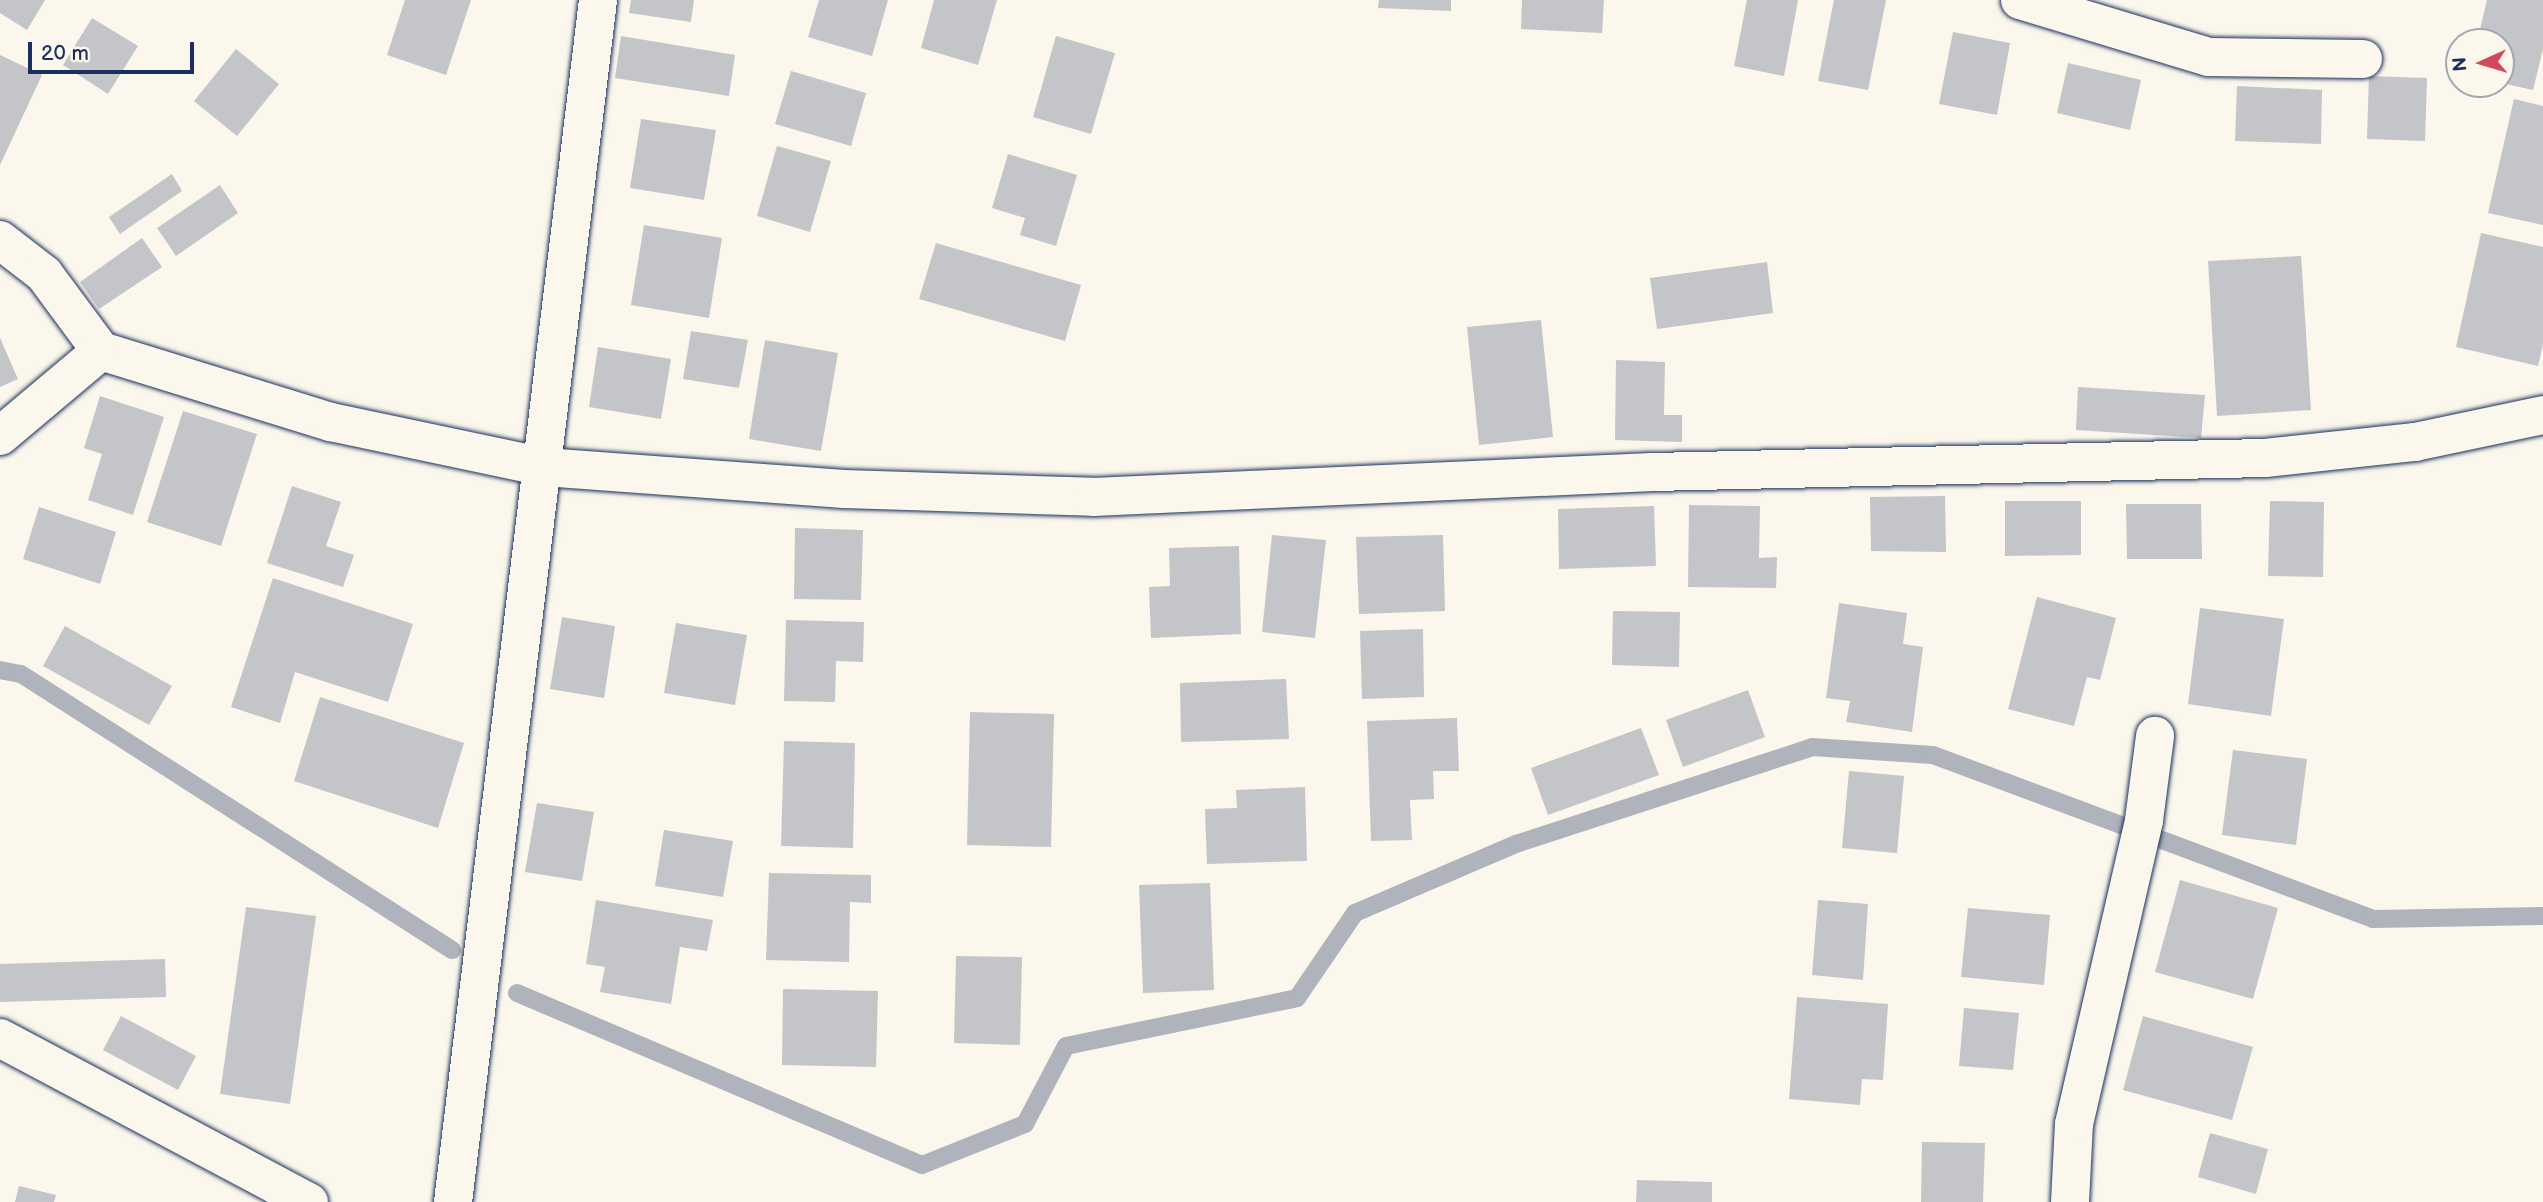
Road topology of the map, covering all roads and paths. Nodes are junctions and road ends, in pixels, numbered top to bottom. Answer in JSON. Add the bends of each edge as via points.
{"nodes":[{"id":1,"x":598,"y":0,"type":"edge"},
{"id":2,"x":2020,"y":0,"type":"edge"},
{"id":3,"x":2363,"y":59,"type":"dead end"},
{"id":4,"x":0,"y":240,"type":"edge"},
{"id":5,"x":101,"y":351,"type":"junction"},
{"id":6,"x":2543,"y":415,"type":"edge"},
{"id":7,"x":0,"y":436,"type":"edge"},
{"id":8,"x":544,"y":467,"type":"junction"},
{"id":9,"x":2155,"y":736,"type":"dead end"},
{"id":10,"x":0,"y":1038,"type":"edge"},
{"id":11,"x":309,"y":1202,"type":"edge"},
{"id":12,"x":453,"y":1202,"type":"edge"},
{"id":13,"x":2070,"y":1202,"type":"edge"}],
"edges":[{"from":1,"to":8,"type":"street"},
{"from":2,"to":3,"type":"street","via":[[2209,57]]},
{"from":4,"to":5,"type":"street","via":[[44,274]]},
{"from":5,"to":7,"type":"street"},
{"from":5,"to":8,"type":"street","via":[[331,422]]},
{"from":6,"to":8,"type":"street","via":[[2414,442],[2265,458],[1652,472],[1093,498],[844,489]]},
{"from":8,"to":12,"type":"street"},
{"from":9,"to":13,"type":"street","via":[[2144,820],[2074,1124]]},
{"from":10,"to":11,"type":"street"}]}
